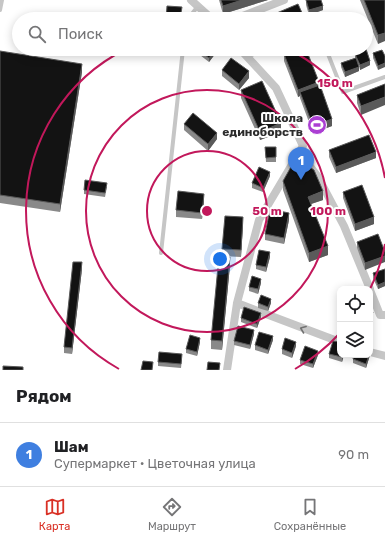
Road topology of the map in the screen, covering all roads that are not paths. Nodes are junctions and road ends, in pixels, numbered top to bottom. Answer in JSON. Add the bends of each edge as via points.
{"nodes":[{"id":1,"x":2,"y":0,"type":"edge"},
{"id":2,"x":191,"y":0,"type":"edge"},
{"id":3,"x":284,"y":0,"type":"edge"},
{"id":4,"x":198,"y":6,"type":"junction"},
{"id":5,"x":0,"y":10,"type":"edge"},
{"id":6,"x":193,"y":12,"type":"edge"},
{"id":7,"x":204,"y":12,"type":"edge"},
{"id":8,"x":253,"y":12,"type":"edge"},
{"id":9,"x":182,"y":56,"type":"edge"},
{"id":10,"x":329,"y":56,"type":"edge"},
{"id":11,"x":247,"y":57,"type":"edge"},
{"id":12,"x":385,"y":78,"type":"edge"},
{"id":13,"x":299,"y":152,"type":"junction"},
{"id":14,"x":160,"y":253,"type":"dead end"},
{"id":15,"x":368,"y":286,"type":"edge"},
{"id":16,"x":373,"y":298,"type":"edge"},
{"id":17,"x":237,"y":303,"type":"junction"},
{"id":18,"x":385,"y":315,"type":"edge"},
{"id":19,"x":337,"y":341,"type":"edge"},
{"id":20,"x":373,"y":353,"type":"edge"},
{"id":21,"x":385,"y":356,"type":"edge"},
{"id":22,"x":227,"y":370,"type":"edge"}],
"edges":[{"from":1,"to":5,"type":"lane"},
{"from":2,"to":4,"type":"street"},
{"from":3,"to":8,"type":"street"},
{"from":4,"to":6,"type":"lane"},
{"from":4,"to":7,"type":"street"},
{"from":9,"to":14,"type":"lane"},
{"from":10,"to":12,"type":"lane","via":[[343,92]]},
{"from":11,"to":13,"type":"street","via":[[276,88],[303,146]]},
{"from":13,"to":15,"type":"street","via":[[318,177],[344,226]]},
{"from":13,"to":17,"type":"street","via":[[259,220]]},
{"from":16,"to":18,"type":"street","via":[[380,315]]},
{"from":19,"to":17,"type":"street","one_way":true},
{"from":17,"to":22,"type":"street"},
{"from":20,"to":21,"type":"street"}]}
